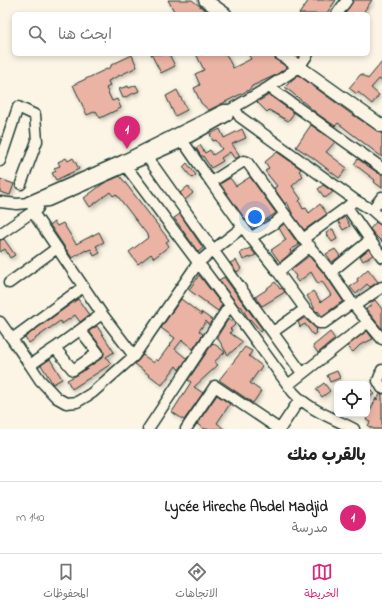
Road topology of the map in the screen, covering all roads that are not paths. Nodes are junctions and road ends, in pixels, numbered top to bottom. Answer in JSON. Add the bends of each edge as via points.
{"nodes":[{"id":1,"x":205,"y":0,"type":"edge"},
{"id":2,"x":347,"y":0,"type":"edge"},
{"id":3,"x":222,"y":12,"type":"edge"},
{"id":4,"x":338,"y":12,"type":"edge"},
{"id":5,"x":284,"y":56,"type":"edge"},
{"id":6,"x":307,"y":56,"type":"edge"},
{"id":7,"x":299,"y":67,"type":"junction"},
{"id":8,"x":269,"y":87,"type":"junction"},
{"id":9,"x":232,"y":109,"type":"junction"},
{"id":10,"x":382,"y":126,"type":"edge"},
{"id":11,"x":180,"y":138,"type":"junction"},
{"id":12,"x":146,"y":154,"type":"junction"},
{"id":13,"x":0,"y":161,"type":"edge"},
{"id":14,"x":124,"y":164,"type":"junction"},
{"id":15,"x":382,"y":168,"type":"edge"},
{"id":16,"x":211,"y":182,"type":"junction"},
{"id":17,"x":21,"y":184,"type":"dead end"},
{"id":18,"x":382,"y":197,"type":"edge"},
{"id":19,"x":355,"y":200,"type":"junction"},
{"id":20,"x":0,"y":202,"type":"edge"},
{"id":21,"x":30,"y":207,"type":"junction"},
{"id":22,"x":347,"y":207,"type":"junction"},
{"id":23,"x":372,"y":210,"type":"junction"},
{"id":24,"x":285,"y":214,"type":"junction"},
{"id":25,"x":382,"y":219,"type":"edge"},
{"id":26,"x":243,"y":227,"type":"junction"},
{"id":27,"x":0,"y":234,"type":"edge"},
{"id":28,"x":251,"y":238,"type":"junction"},
{"id":29,"x":370,"y":240,"type":"junction"},
{"id":30,"x":306,"y":242,"type":"junction"},
{"id":31,"x":57,"y":248,"type":"junction"},
{"id":32,"x":213,"y":250,"type":"junction"},
{"id":33,"x":382,"y":257,"type":"edge"},
{"id":34,"x":198,"y":263,"type":"junction"},
{"id":35,"x":278,"y":272,"type":"junction"},
{"id":36,"x":331,"y":272,"type":"junction"},
{"id":37,"x":9,"y":283,"type":"dead end"},
{"id":38,"x":84,"y":287,"type":"junction"},
{"id":39,"x":382,"y":287,"type":"edge"},
{"id":40,"x":353,"y":304,"type":"junction"},
{"id":41,"x":230,"y":305,"type":"junction"},
{"id":42,"x":305,"y":309,"type":"junction"},
{"id":43,"x":102,"y":314,"type":"junction"},
{"id":44,"x":0,"y":322,"type":"edge"},
{"id":45,"x":368,"y":322,"type":"junction"},
{"id":46,"x":80,"y":330,"type":"junction"},
{"id":47,"x":272,"y":332,"type":"junction"},
{"id":48,"x":12,"y":339,"type":"junction"},
{"id":49,"x":382,"y":339,"type":"edge"},
{"id":50,"x":55,"y":348,"type":"junction"},
{"id":51,"x":134,"y":356,"type":"junction"},
{"id":52,"x":30,"y":365,"type":"junction"},
{"id":53,"x":382,"y":370,"type":"edge"},
{"id":54,"x":302,"y":373,"type":"junction"},
{"id":55,"x":288,"y":385,"type":"junction"},
{"id":56,"x":382,"y":388,"type":"edge"},
{"id":57,"x":300,"y":399,"type":"junction"},
{"id":58,"x":352,"y":428,"type":"edge"},
{"id":59,"x":148,"y":429,"type":"edge"},
{"id":60,"x":186,"y":429,"type":"edge"},
{"id":61,"x":280,"y":429,"type":"edge"}],
"edges":[{"from":1,"to":3,"type":"main road"},
{"from":2,"to":4,"type":"street"},
{"from":5,"to":7,"type":"main road"},
{"from":6,"to":7,"type":"street"},
{"from":7,"to":8,"type":"street"},
{"from":7,"to":10,"type":"main road"},
{"from":8,"to":9,"type":"street"},
{"from":8,"to":15,"type":"street"},
{"from":9,"to":11,"type":"street","via":[[227,116]]},
{"from":9,"to":19,"type":"street"},
{"from":11,"to":12,"type":"street"},
{"from":11,"to":16,"type":"street"},
{"from":12,"to":14,"type":"street"},
{"from":12,"to":32,"type":"street"},
{"from":13,"to":17,"type":"street","via":[[18,107],[35,115],[37,141]]},
{"from":14,"to":21,"type":"street"},
{"from":14,"to":21,"type":"street","via":[[48,201]]},
{"from":14,"to":34,"type":"street"},
{"from":16,"to":24,"type":"street","via":[[246,162]]},
{"from":16,"to":26,"type":"street"},
{"from":18,"to":23,"type":"street"},
{"from":19,"to":22,"type":"street"},
{"from":19,"to":23,"type":"street"},
{"from":20,"to":21,"type":"street"},
{"from":21,"to":27,"type":"street"},
{"from":21,"to":31,"type":"street"},
{"from":22,"to":29,"type":"street"},
{"from":22,"to":30,"type":"street"},
{"from":23,"to":25,"type":"street"},
{"from":24,"to":28,"type":"street"},
{"from":24,"to":30,"type":"street"},
{"from":26,"to":28,"type":"street"},
{"from":26,"to":32,"type":"street"},
{"from":28,"to":35,"type":"street"},
{"from":29,"to":33,"type":"street"},
{"from":29,"to":36,"type":"street"},
{"from":30,"to":35,"type":"street"},
{"from":30,"to":36,"type":"street"},
{"from":31,"to":37,"type":"street"},
{"from":31,"to":38,"type":"street"},
{"from":32,"to":34,"type":"street"},
{"from":32,"to":47,"type":"street"},
{"from":34,"to":41,"type":"street"},
{"from":34,"to":51,"type":"street"},
{"from":35,"to":42,"type":"street"},
{"from":36,"to":40,"type":"street"},
{"from":38,"to":43,"type":"street"},
{"from":38,"to":48,"type":"street"},
{"from":39,"to":40,"type":"street"},
{"from":40,"to":42,"type":"street","via":[[322,324]]},
{"from":40,"to":45,"type":"street"},
{"from":41,"to":55,"type":"street"},
{"from":41,"to":59,"type":"street"},
{"from":42,"to":47,"type":"street"},
{"from":43,"to":46,"type":"street"},
{"from":43,"to":51,"type":"street"},
{"from":44,"to":48,"type":"street"},
{"from":45,"to":49,"type":"street"},
{"from":45,"to":54,"type":"street"},
{"from":46,"to":50,"type":"street"},
{"from":46,"to":50,"type":"street","via":[[98,353],[73,370]]},
{"from":47,"to":54,"type":"street"},
{"from":48,"to":52,"type":"street"},
{"from":50,"to":52,"type":"street"},
{"from":51,"to":52,"type":"street","via":[[92,393],[77,402],[66,403],[57,398]]},
{"from":53,"to":56,"type":"street","via":[[378,381]]},
{"from":54,"to":55,"type":"street"},
{"from":55,"to":57,"type":"street"},
{"from":57,"to":58,"type":"street","via":[[312,408]]},
{"from":57,"to":61,"type":"street"},
{"from":60,"to":61,"type":"street","via":[[215,386]]}]}
